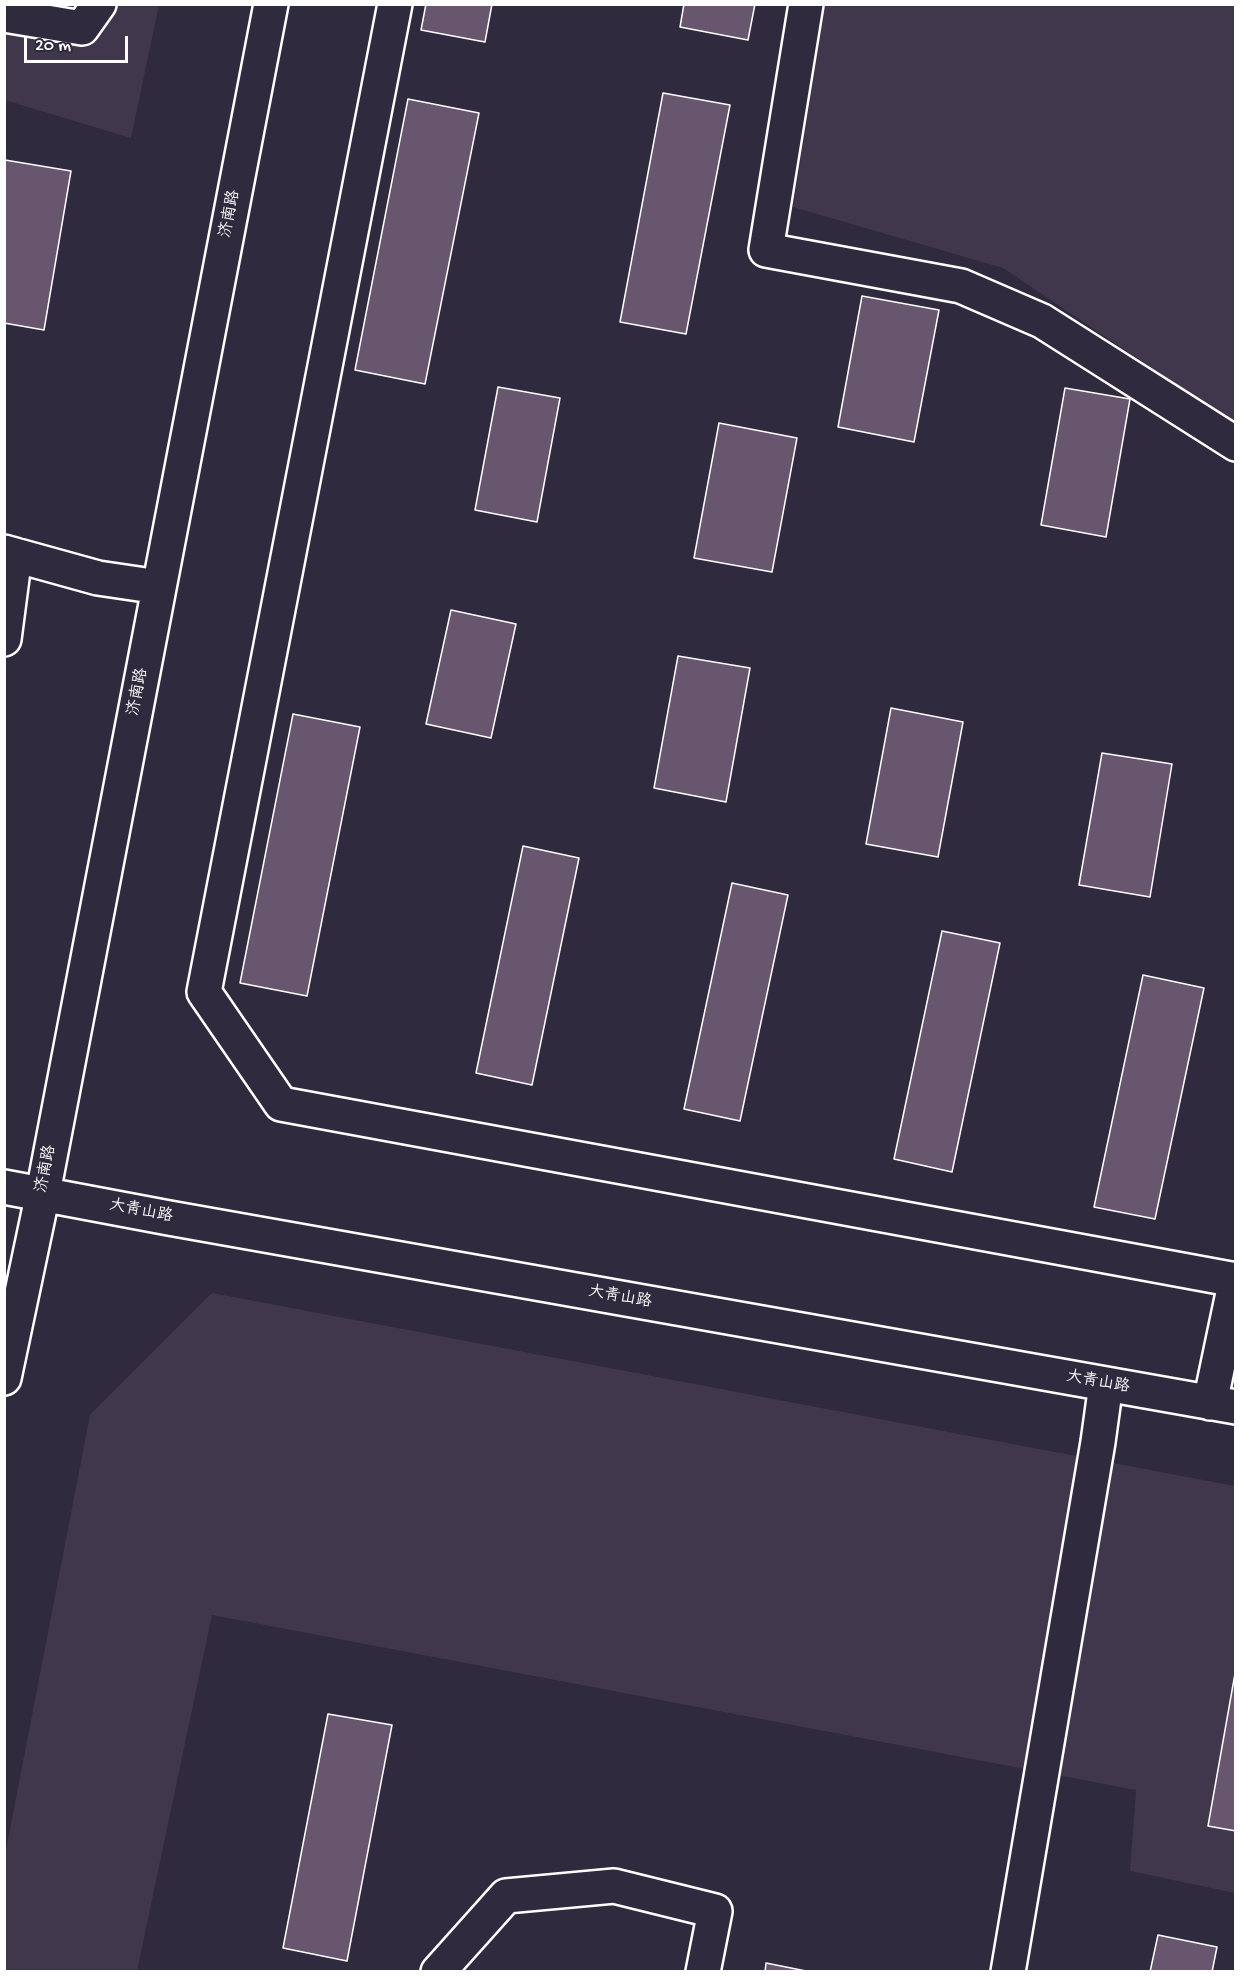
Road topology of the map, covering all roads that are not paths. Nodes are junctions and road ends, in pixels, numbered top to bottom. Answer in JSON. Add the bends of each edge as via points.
{"nodes":[{"id":1,"x":99,"y":4,"type":"edge"},
{"id":2,"x":271,"y":4,"type":"edge"},
{"id":3,"x":395,"y":4,"type":"edge"},
{"id":4,"x":806,"y":4,"type":"edge"},
{"id":5,"x":4,"y":15,"type":"edge"},
{"id":6,"x":1236,"y":444,"type":"edge"},
{"id":7,"x":10,"y":553,"type":"edge"},
{"id":8,"x":159,"y":587,"type":"junction"},
{"id":9,"x":4,"y":639,"type":"edge"},
{"id":10,"x":4,"y":1187,"type":"edge"},
{"id":11,"x":43,"y":1193,"type":"junction"},
{"id":12,"x":1235,"y":1280,"type":"edge"},
{"id":13,"x":4,"y":1378,"type":"edge"},
{"id":14,"x":1106,"y":1384,"type":"junction"},
{"id":15,"x":1223,"y":1405,"type":"edge"},
{"id":16,"x":438,"y":1971,"type":"edge"},
{"id":17,"x":703,"y":1971,"type":"edge"},
{"id":18,"x":1008,"y":1971,"type":"edge"}],
"edges":[{"from":1,"to":5,"type":"street","via":[[82,28]]},
{"from":2,"to":8,"type":"street","name":"济南路"},
{"from":3,"to":12,"type":"street","via":[[204,992],[281,1104]]},
{"from":4,"to":6,"type":"street","via":[[766,250],[962,286],[1042,321]]},
{"from":7,"to":8,"type":"street","via":[[98,578]]},
{"from":7,"to":9,"type":"street"},
{"from":8,"to":11,"type":"street","name":"济南路"},
{"from":10,"to":11,"type":"street","name":"大青山路"},
{"from":11,"to":13,"type":"street","name":"济南路"},
{"from":11,"to":14,"type":"street","name":"大青山路"},
{"from":12,"to":15,"type":"street"},
{"from":14,"to":15,"type":"street","name":"大青山路"},
{"from":14,"to":18,"type":"street"},
{"from":16,"to":17,"type":"street","via":[[506,1896],[614,1886],[715,1911]]}]}
